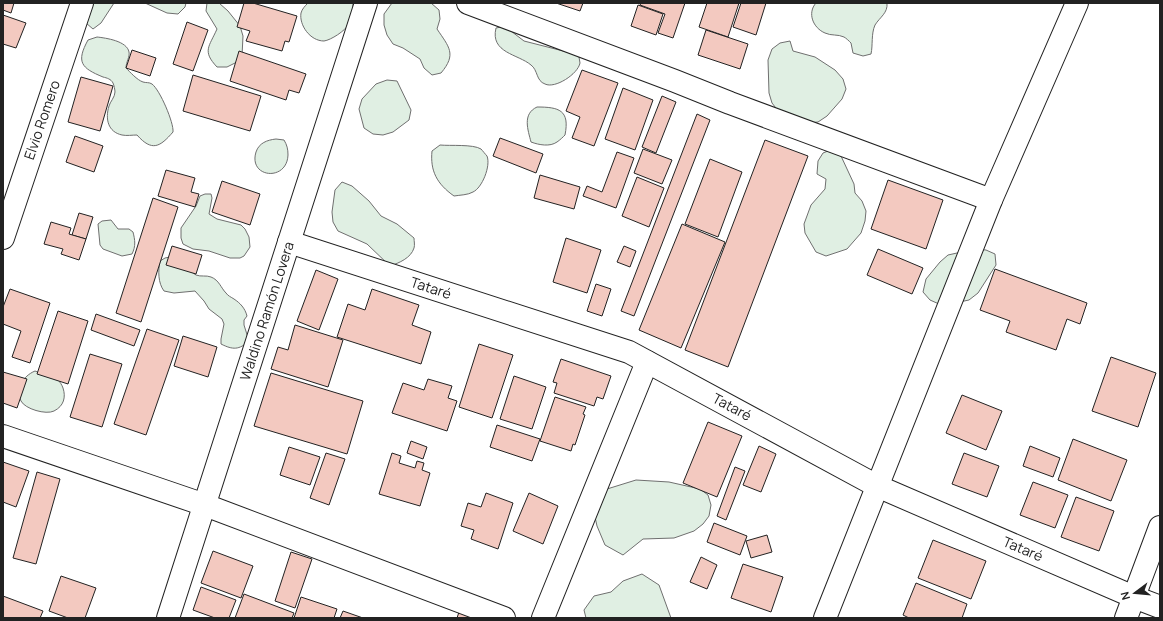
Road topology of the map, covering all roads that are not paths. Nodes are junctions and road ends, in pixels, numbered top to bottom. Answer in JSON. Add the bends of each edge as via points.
{"nodes":[{"id":1,"x":82,"y":3,"type":"edge"},
{"id":2,"x":366,"y":3,"type":"edge"},
{"id":3,"x":468,"y":3,"type":"edge"},
{"id":4,"x":1077,"y":3,"type":"edge"},
{"id":5,"x":991,"y":200,"type":"junction"},
{"id":6,"x":3,"y":238,"type":"edge"},
{"id":7,"x":289,"y":242,"type":"junction"},
{"id":8,"x":647,"y":362,"type":"junction"},
{"id":9,"x":3,"y":436,"type":"edge"},
{"id":10,"x":877,"y":486,"type":"junction"},
{"id":11,"x":205,"y":505,"type":"junction"},
{"id":12,"x":1160,"y":527,"type":"edge"},
{"id":13,"x":1134,"y":597,"type":"junction"},
{"id":14,"x":1160,"y":607,"type":"edge"},
{"id":15,"x":168,"y":618,"type":"edge"},
{"id":16,"x":504,"y":618,"type":"edge"},
{"id":17,"x":543,"y":618,"type":"edge"},
{"id":18,"x":825,"y":618,"type":"edge"},
{"id":19,"x":1126,"y":618,"type":"edge"}],
"edges":[{"from":1,"to":6,"type":"street","name":"Elvio Romero"},
{"from":2,"to":7,"type":"street","name":"Waldino Ramón Lovera"},
{"from":3,"to":5,"type":"street"},
{"from":4,"to":5,"type":"street"},
{"from":5,"to":10,"type":"street"},
{"from":7,"to":8,"type":"street","name":"Tataré","via":[[629,352]]},
{"from":7,"to":11,"type":"street","name":"Waldino Ramón Lovera"},
{"from":8,"to":10,"type":"street","name":"Tataré"},
{"from":8,"to":17,"type":"street"},
{"from":9,"to":11,"type":"street"},
{"from":10,"to":13,"type":"street","name":"Tataré"},
{"from":10,"to":18,"type":"street"},
{"from":11,"to":15,"type":"street","name":"Waldino Ramón Lovera"},
{"from":11,"to":16,"type":"street"},
{"from":12,"to":13,"type":"street"},
{"from":13,"to":14,"type":"street","name":"Tataré"},
{"from":13,"to":19,"type":"street"}]}
